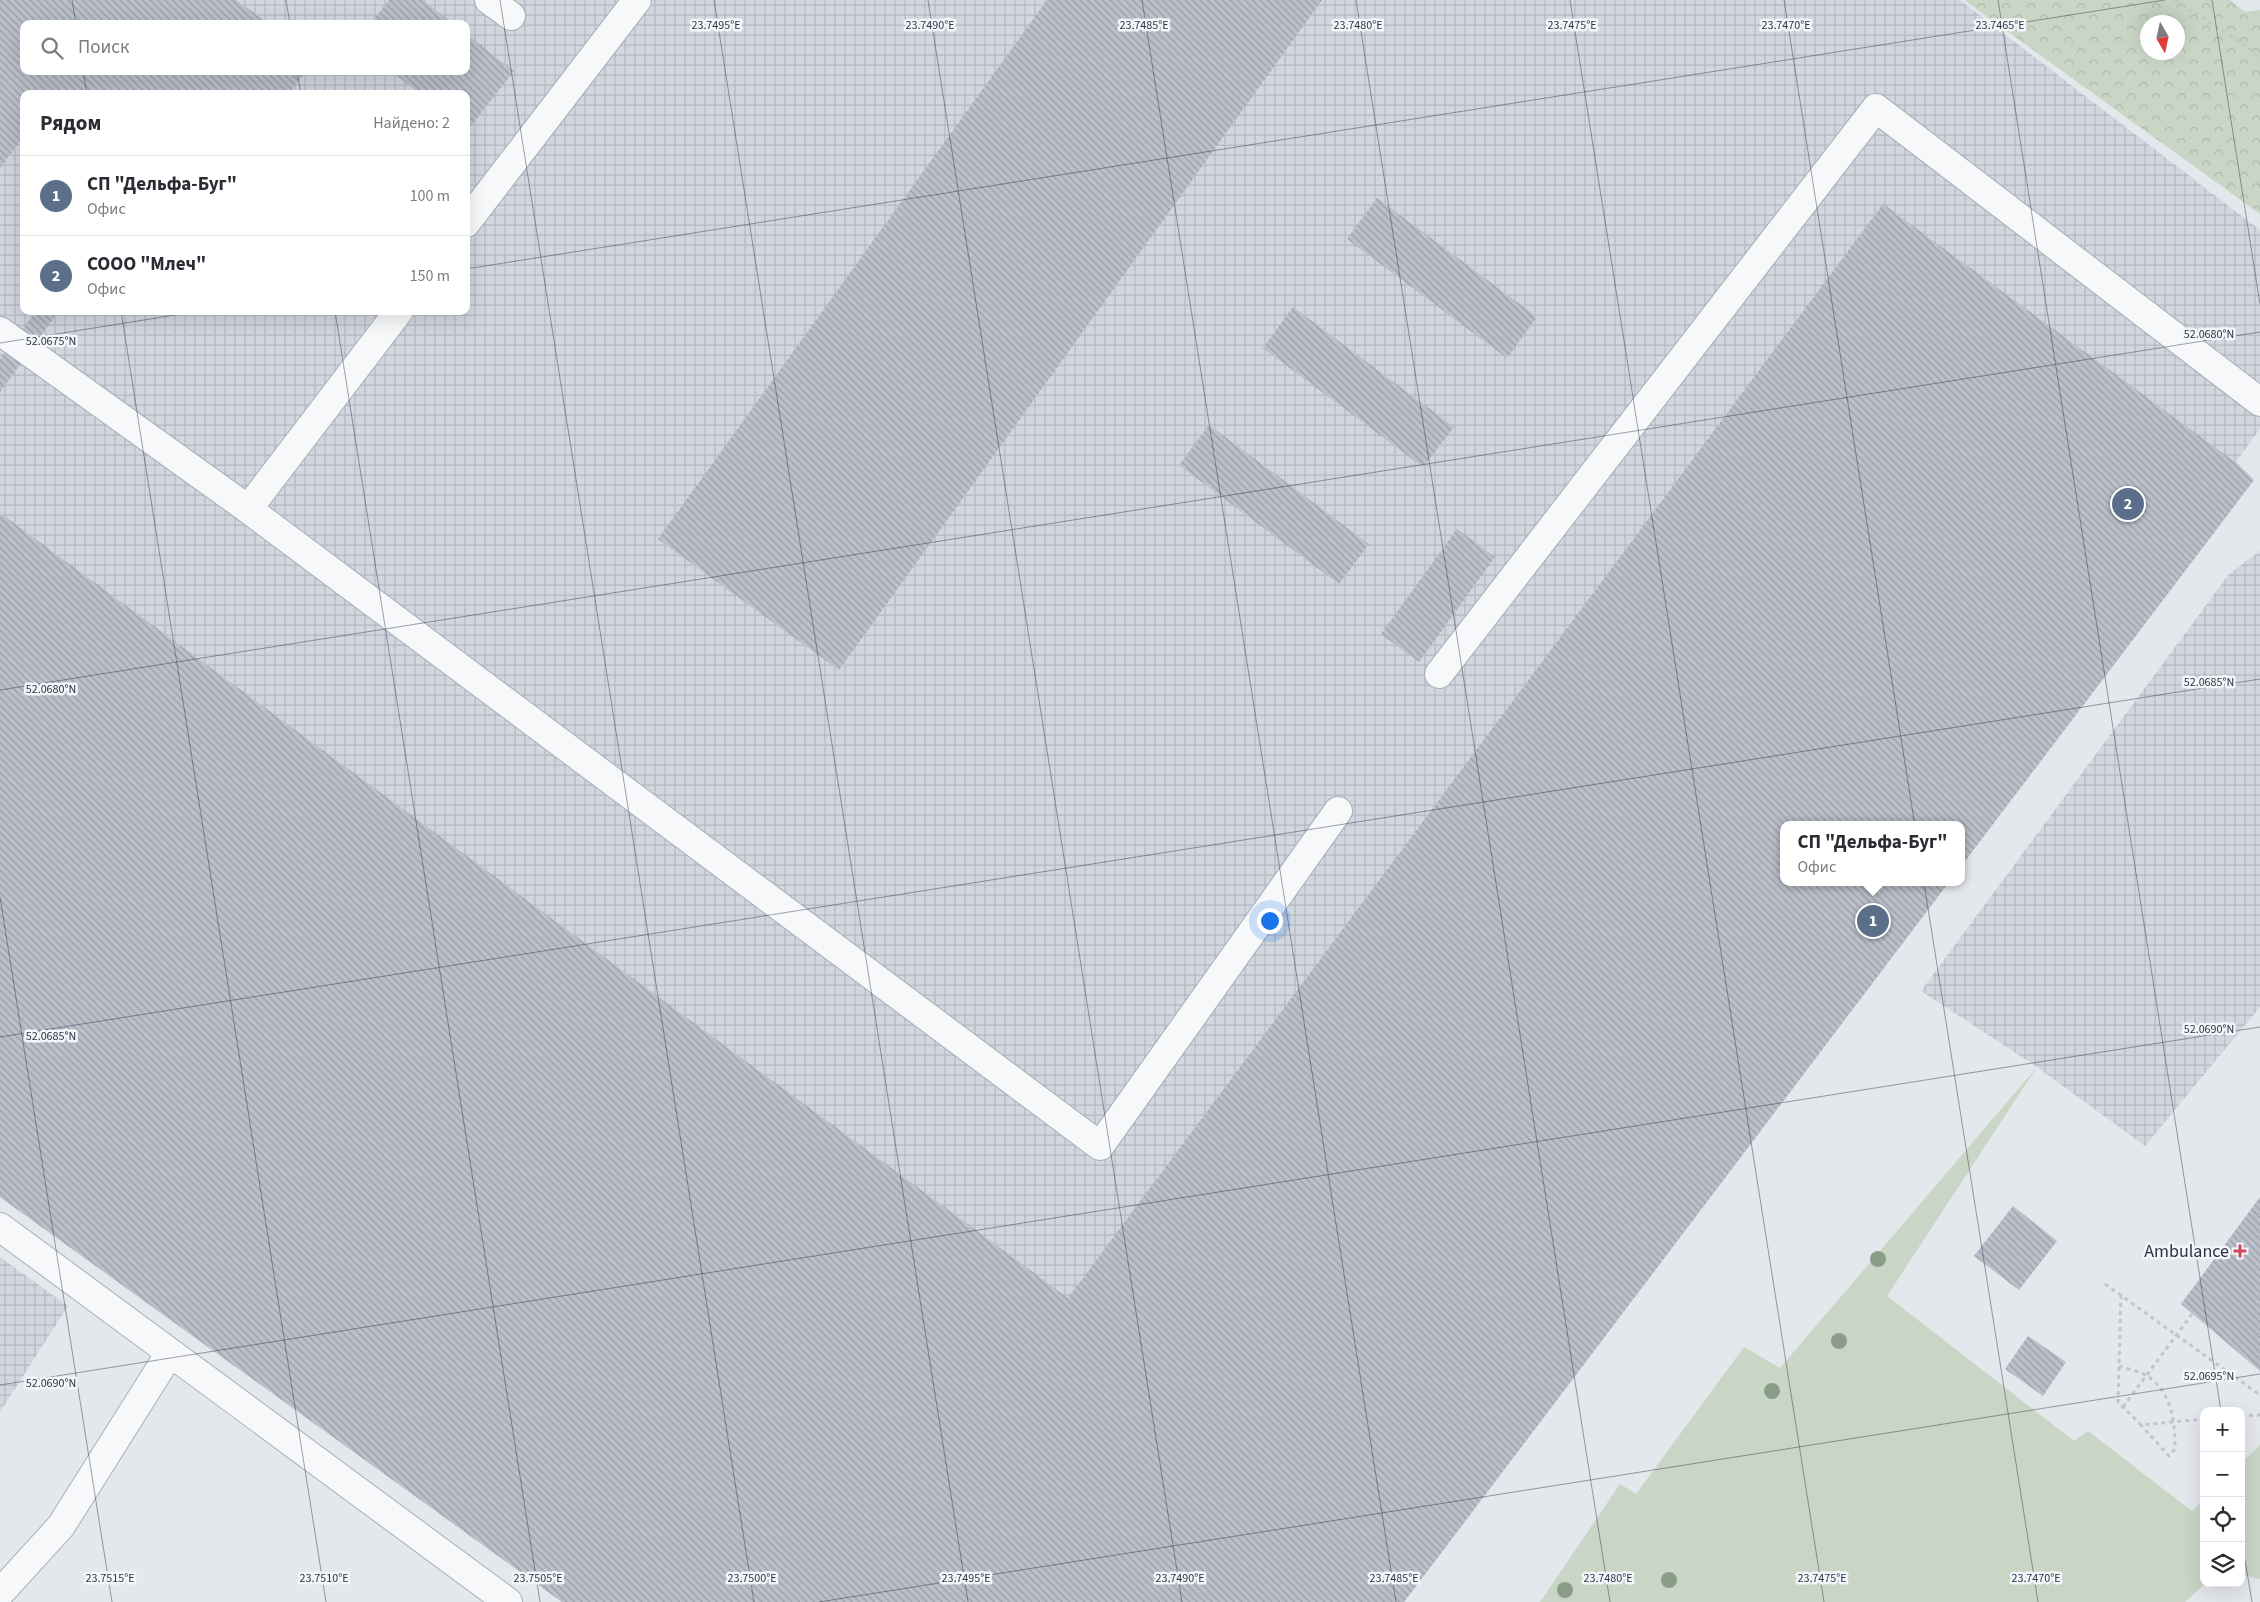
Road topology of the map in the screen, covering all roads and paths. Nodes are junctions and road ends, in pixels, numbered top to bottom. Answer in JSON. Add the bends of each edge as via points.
{"nodes":[{"id":1,"x":490,"y":0,"type":"edge"},
{"id":2,"x":637,"y":0,"type":"edge"},
{"id":3,"x":2175,"y":0,"type":"edge"},
{"id":4,"x":511,"y":16,"type":"dead end"},
{"id":5,"x":2260,"y":60,"type":"edge"},
{"id":6,"x":470,"y":218,"type":"edge"},
{"id":7,"x":396,"y":315,"type":"edge"},
{"id":8,"x":0,"y":331,"type":"edge"},
{"id":9,"x":2260,"y":402,"type":"edge"},
{"id":10,"x":248,"y":509,"type":"junction"},
{"id":11,"x":1439,"y":674,"type":"dead end"},
{"id":12,"x":1338,"y":811,"type":"dead end"},
{"id":13,"x":0,"y":1227,"type":"edge"},
{"id":14,"x":2105,"y":1284,"type":"dead end"},
{"id":15,"x":2121,"y":1295,"type":"junction"},
{"id":16,"x":2192,"y":1314,"type":"dead end"},
{"id":17,"x":2175,"y":1334,"type":"junction"},
{"id":18,"x":170,"y":1353,"type":"junction"},
{"id":19,"x":2119,"y":1366,"type":"junction"},
{"id":20,"x":2146,"y":1375,"type":"junction"},
{"id":21,"x":2260,"y":1396,"type":"edge"},
{"id":22,"x":2123,"y":1407,"type":"junction"},
{"id":23,"x":2260,"y":1414,"type":"edge"},
{"id":24,"x":2245,"y":1416,"type":"edge"},
{"id":25,"x":2200,"y":1420,"type":"edge"},
{"id":26,"x":2175,"y":1422,"type":"junction"},
{"id":27,"x":2141,"y":1425,"type":"junction"},
{"id":28,"x":0,"y":1593,"type":"edge"},
{"id":29,"x":508,"y":1602,"type":"edge"}],
"edges":[{"from":1,"to":4,"type":"lane"},
{"from":2,"to":6,"type":"lane"},
{"from":3,"to":5,"type":"path","via":[[2248,46]]},
{"from":7,"to":10,"type":"lane"},
{"from":8,"to":10,"type":"lane"},
{"from":9,"to":11,"type":"lane","via":[[1876,108]]},
{"from":10,"to":12,"type":"lane","via":[[1100,1146]]},
{"from":13,"to":18,"type":"lane"},
{"from":14,"to":15,"type":"path"},
{"from":15,"to":17,"type":"path"},
{"from":15,"to":19,"type":"path"},
{"from":16,"to":17,"type":"path"},
{"from":17,"to":20,"type":"path"},
{"from":17,"to":21,"type":"path"},
{"from":18,"to":28,"type":"lane","via":[[61,1526]]},
{"from":18,"to":29,"type":"lane"},
{"from":19,"to":20,"type":"path"},
{"from":19,"to":22,"type":"path","via":[[2118,1402]]},
{"from":20,"to":22,"type":"path"},
{"from":20,"to":26,"type":"path","via":[[2166,1394]]},
{"from":22,"to":27,"type":"path"},
{"from":23,"to":24,"type":"path"},
{"from":25,"to":26,"type":"path"},
{"from":26,"to":27,"type":"path"},
{"from":26,"to":27,"type":"path","via":[[2175,1449],[2169,1456]]}]}
